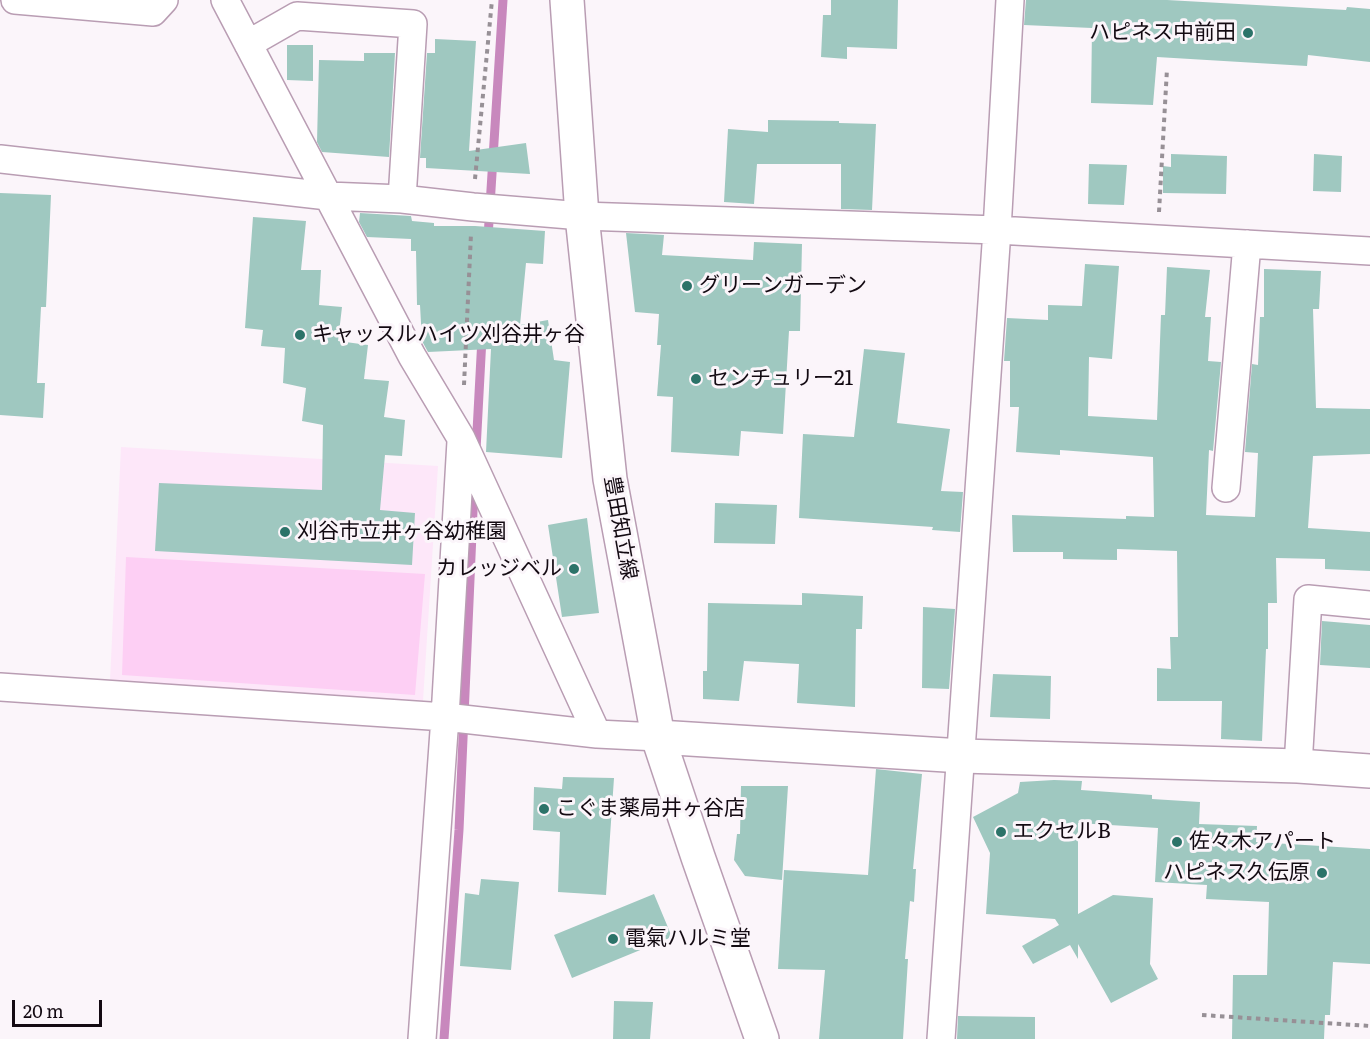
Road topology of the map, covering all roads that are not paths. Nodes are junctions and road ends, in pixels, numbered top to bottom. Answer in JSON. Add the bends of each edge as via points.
{"nodes":[{"id":1,"x":15,"y":0,"type":"edge"},
{"id":2,"x":164,"y":0,"type":"edge"},
{"id":3,"x":225,"y":0,"type":"edge"},
{"id":4,"x":567,"y":0,"type":"edge"},
{"id":5,"x":1010,"y":0,"type":"edge"},
{"id":6,"x":248,"y":44,"type":"junction"},
{"id":7,"x":0,"y":159,"type":"edge"},
{"id":8,"x":328,"y":196,"type":"junction"},
{"id":9,"x":402,"y":199,"type":"junction"},
{"id":10,"x":582,"y":216,"type":"junction"},
{"id":11,"x":997,"y":230,"type":"junction"},
{"id":12,"x":1247,"y":244,"type":"junction"},
{"id":13,"x":1370,"y":251,"type":"edge"},
{"id":14,"x":461,"y":438,"type":"junction"},
{"id":15,"x":1226,"y":488,"type":"dead end"},
{"id":16,"x":1370,"y":605,"type":"edge"},
{"id":17,"x":0,"y":687,"type":"edge"},
{"id":18,"x":445,"y":717,"type":"junction"},
{"id":19,"x":597,"y":734,"type":"junction"},
{"id":20,"x":658,"y":737,"type":"junction"},
{"id":21,"x":962,"y":756,"type":"junction"},
{"id":22,"x":1298,"y":766,"type":"junction"},
{"id":23,"x":1370,"y":771,"type":"edge"},
{"id":24,"x":423,"y":1039,"type":"edge"},
{"id":25,"x":762,"y":1039,"type":"edge"},
{"id":26,"x":941,"y":1039,"type":"edge"}],
"edges":[{"from":1,"to":2,"type":"street","via":[[153,12]]},
{"from":3,"to":6,"type":"street"},
{"from":4,"to":10,"type":"main road","name":"豊田知立線"},
{"from":5,"to":11,"type":"street"},
{"from":6,"to":8,"type":"street"},
{"from":6,"to":9,"type":"street","via":[[297,16],[413,24]]},
{"from":7,"to":8,"type":"street"},
{"from":8,"to":9,"type":"street"},
{"from":8,"to":14,"type":"street","via":[[412,356]]},
{"from":9,"to":10,"type":"street"},
{"from":10,"to":11,"type":"street"},
{"from":10,"to":20,"type":"main road","name":"豊田知立線","via":[[610,479]]},
{"from":11,"to":12,"type":"street"},
{"from":11,"to":21,"type":"street"},
{"from":12,"to":13,"type":"street"},
{"from":12,"to":15,"type":"street"},
{"from":14,"to":18,"type":"street"},
{"from":14,"to":19,"type":"street"},
{"from":16,"to":22,"type":"street","via":[[1308,599]]},
{"from":17,"to":18,"type":"street"},
{"from":18,"to":19,"type":"street"},
{"from":18,"to":24,"type":"street"},
{"from":19,"to":20,"type":"street"},
{"from":20,"to":21,"type":"main road"},
{"from":20,"to":25,"type":"main road","name":"豊田知立線"},
{"from":21,"to":22,"type":"main road"},
{"from":21,"to":26,"type":"street"},
{"from":22,"to":23,"type":"main road"}]}
